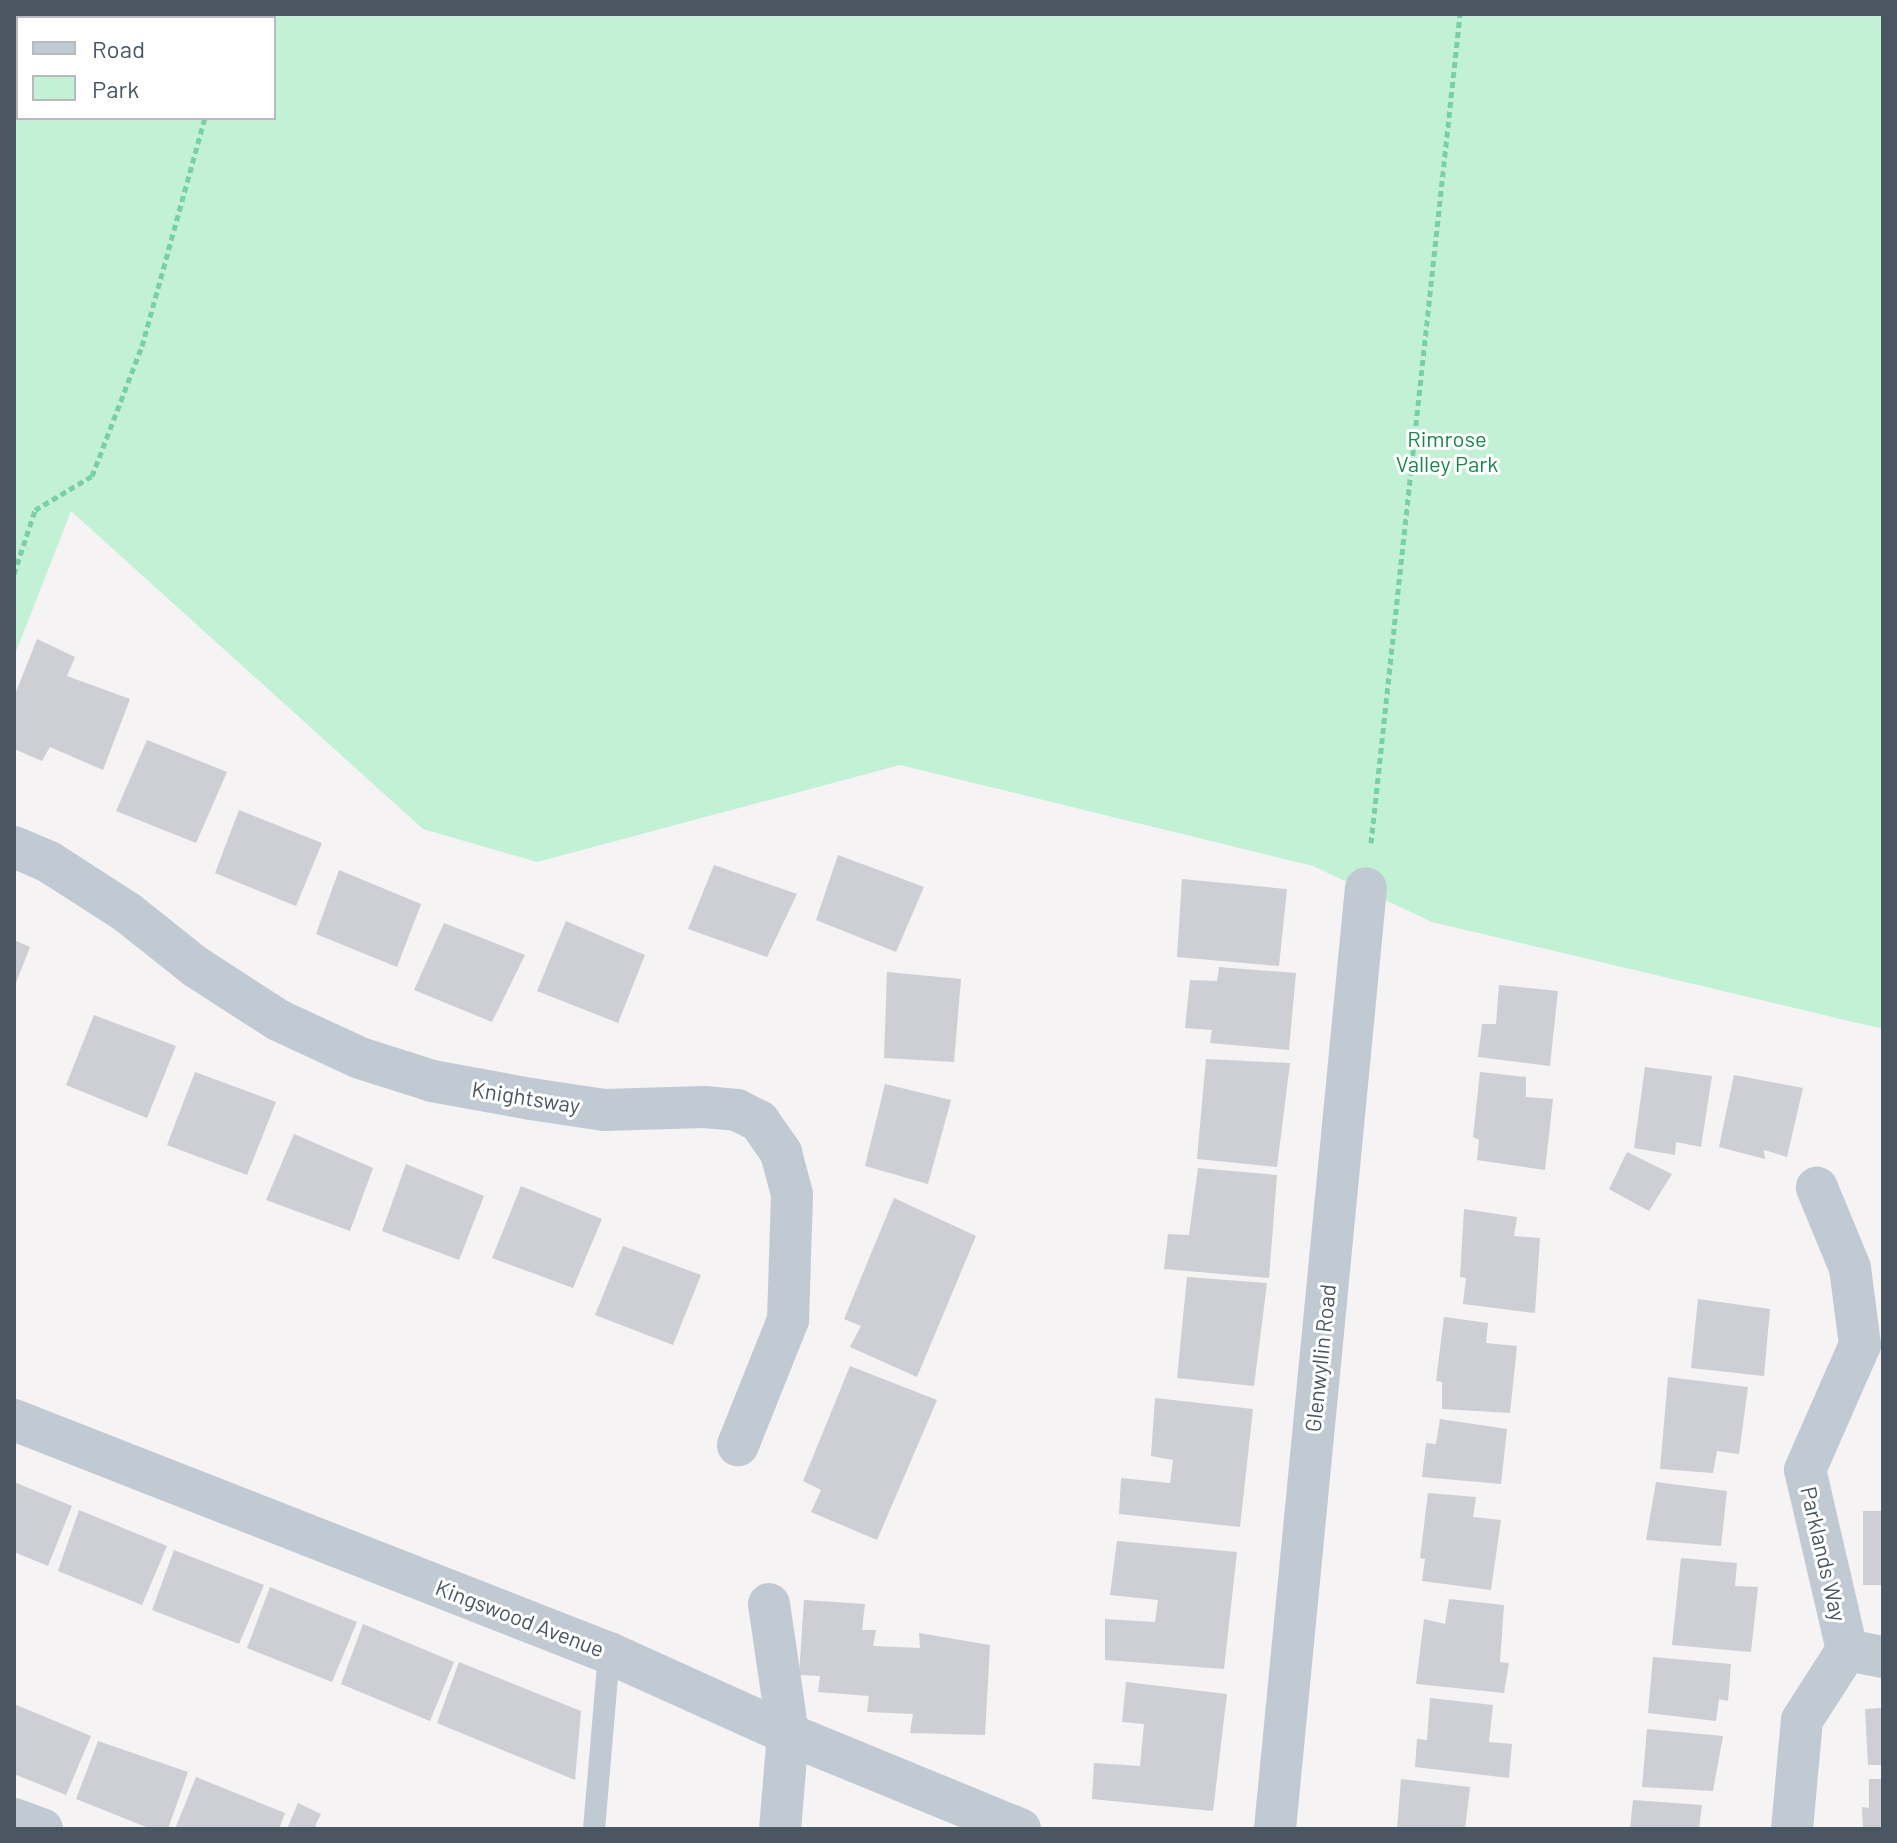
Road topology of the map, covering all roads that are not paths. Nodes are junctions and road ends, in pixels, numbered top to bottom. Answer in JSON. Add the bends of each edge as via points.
{"nodes":[{"id":1,"x":14,"y":847,"type":"edge"},
{"id":2,"x":1366,"y":888,"type":"road end"},
{"id":3,"x":1817,"y":1188,"type":"dead end"},
{"id":4,"x":14,"y":1420,"type":"edge"},
{"id":5,"x":738,"y":1445,"type":"dead end"},
{"id":6,"x":769,"y":1604,"type":"dead end"},
{"id":7,"x":609,"y":1653,"type":"junction"},
{"id":8,"x":1865,"y":1654,"type":"edge"},
{"id":9,"x":788,"y":1734,"type":"junction"},
{"id":10,"x":14,"y":1819,"type":"edge"},
{"id":11,"x":42,"y":1829,"type":"edge"},
{"id":12,"x":594,"y":1829,"type":"edge"},
{"id":13,"x":780,"y":1829,"type":"edge"},
{"id":14,"x":1020,"y":1829,"type":"edge"},
{"id":15,"x":1275,"y":1829,"type":"edge"},
{"id":16,"x":1792,"y":1829,"type":"edge"}],
"edges":[{"from":1,"to":5,"type":"street","name":"Knightsway","via":[[49,862],[128,913],[196,967],[278,1020],[360,1058],[432,1081],[531,1099],[604,1110],[737,1110],[759,1121],[781,1153],[792,1194],[788,1320]]},
{"from":2,"to":15,"type":"street","name":"Glenwyllin Road"},
{"from":3,"to":8,"type":"street","name":"Parklands Way","via":[[1850,1268],[1860,1345],[1805,1470]]},
{"from":4,"to":7,"type":"street","name":"Kingswood Avenue"},
{"from":6,"to":9,"type":"street"},
{"from":7,"to":9,"type":"street","name":"Kingswood Avenue"},
{"from":7,"to":12,"type":"lane"},
{"from":8,"to":16,"type":"street","name":"Parklands Way","via":[[1802,1720]]},
{"from":9,"to":13,"type":"street"},
{"from":9,"to":14,"type":"street","name":"Kingswood Avenue"},
{"from":10,"to":11,"type":"street"}]}
